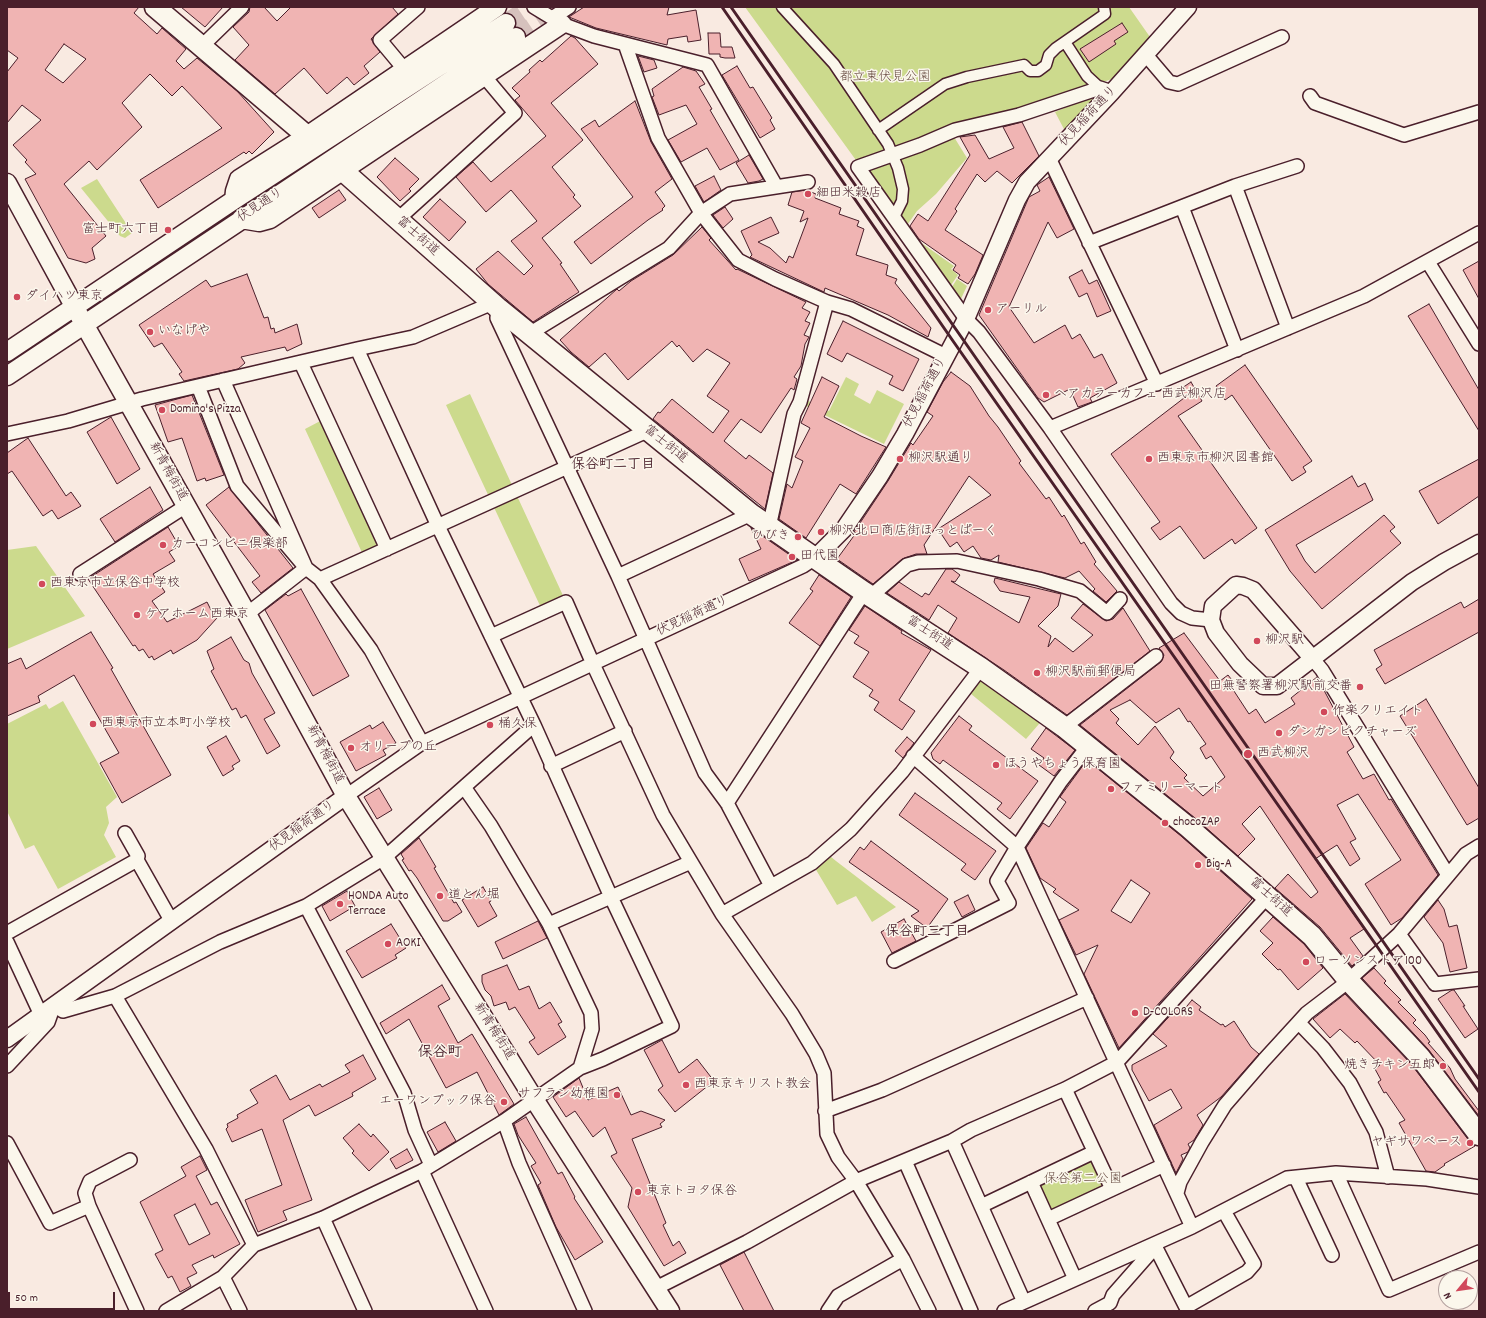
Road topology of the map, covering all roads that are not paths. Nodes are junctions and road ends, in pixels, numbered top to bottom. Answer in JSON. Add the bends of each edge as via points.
{"nodes":[{"id":1,"x":155,"y":7,"type":"edge"},
{"id":2,"x":242,"y":7,"type":"edge"},
{"id":3,"x":418,"y":7,"type":"edge"},
{"id":4,"x":497,"y":7,"type":"tunnel mouth"},
{"id":5,"x":534,"y":7,"type":"edge"},
{"id":6,"x":569,"y":7,"type":"edge"},
{"id":7,"x":782,"y":7,"type":"edge"},
{"id":8,"x":1104,"y":7,"type":"edge"},
{"id":9,"x":1188,"y":7,"type":"edge"},
{"id":10,"x":557,"y":21,"type":"junction"},
{"id":11,"x":1282,"y":37,"type":"dead end"},
{"id":12,"x":1065,"y":42,"type":"junction"},
{"id":13,"x":625,"y":44,"type":"junction"},
{"id":14,"x":202,"y":46,"type":"junction"},
{"id":15,"x":1146,"y":55,"type":"junction"},
{"id":16,"x":405,"y":70,"type":"junction"},
{"id":17,"x":484,"y":76,"type":"junction"},
{"id":18,"x":1106,"y":90,"type":"junction"},
{"id":19,"x":1310,"y":96,"type":"dead end"},
{"id":20,"x":1479,"y":112,"type":"edge"},
{"id":21,"x":878,"y":130,"type":"junction"},
{"id":22,"x":307,"y":136,"type":"junction"},
{"id":23,"x":893,"y":154,"type":"junction"},
{"id":24,"x":1050,"y":160,"type":"junction"},
{"id":25,"x":1298,"y":166,"type":"dead end"},
{"id":26,"x":342,"y":170,"type":"junction"},
{"id":27,"x":808,"y":182,"type":"dead end"},
{"id":28,"x":7,"y":183,"type":"edge"},
{"id":29,"x":776,"y":186,"type":"junction"},
{"id":30,"x":1235,"y":186,"type":"junction"},
{"id":31,"x":234,"y":200,"type":"junction"},
{"id":32,"x":1182,"y":207,"type":"junction"},
{"id":33,"x":701,"y":213,"type":"junction"},
{"id":34,"x":894,"y":217,"type":"junction"},
{"id":35,"x":241,"y":219,"type":"junction"},
{"id":36,"x":397,"y":220,"type":"junction"},
{"id":37,"x":1479,"y":233,"type":"edge"},
{"id":38,"x":1089,"y":242,"type":"junction"},
{"id":39,"x":1428,"y":262,"type":"junction"},
{"id":40,"x":826,"y":302,"type":"junction"},
{"id":41,"x":74,"y":306,"type":"junction"},
{"id":42,"x":498,"y":308,"type":"junction"},
{"id":43,"x":966,"y":319,"type":"junction"},
{"id":44,"x":84,"y":324,"type":"junction"},
{"id":45,"x":1288,"y":328,"type":"junction"},
{"id":46,"x":529,"y":334,"type":"junction"},
{"id":47,"x":1479,"y":344,"type":"edge"},
{"id":48,"x":357,"y":349,"type":"junction"},
{"id":49,"x":1237,"y":350,"type":"junction"},
{"id":50,"x":7,"y":352,"type":"edge"},
{"id":51,"x":946,"y":356,"type":"junction"},
{"id":52,"x":301,"y":363,"type":"junction"},
{"id":53,"x":7,"y":376,"type":"edge"},
{"id":54,"x":223,"y":380,"type":"junction"},
{"id":55,"x":1156,"y":384,"type":"junction"},
{"id":56,"x":198,"y":386,"type":"junction"},
{"id":57,"x":128,"y":403,"type":"junction"},
{"id":58,"x":1050,"y":428,"type":"junction"},
{"id":59,"x":647,"y":431,"type":"junction"},
{"id":60,"x":7,"y":434,"type":"edge"},
{"id":61,"x":566,"y":468,"type":"junction"},
{"id":62,"x":186,"y":506,"type":"junction"},
{"id":63,"x":751,"y":514,"type":"junction"},
{"id":64,"x":438,"y":526,"type":"junction"},
{"id":65,"x":769,"y":527,"type":"junction"},
{"id":66,"x":1479,"y":543,"type":"edge"},
{"id":67,"x":387,"y":549,"type":"junction"},
{"id":68,"x":815,"y":558,"type":"junction"},
{"id":69,"x":306,"y":568,"type":"junction"},
{"id":70,"x":80,"y":574,"type":"dead end"},
{"id":71,"x":618,"y":576,"type":"junction"},
{"id":72,"x":320,"y":579,"type":"junction"},
{"id":73,"x":866,"y":597,"type":"junction"},
{"id":74,"x":1120,"y":598,"type":"dead end"},
{"id":75,"x":247,"y":614,"type":"junction"},
{"id":76,"x":1211,"y":620,"type":"junction"},
{"id":77,"x":490,"y":636,"type":"junction"},
{"id":78,"x":646,"y":639,"type":"junction"},
{"id":79,"x":1156,"y":656,"type":"dead end"},
{"id":80,"x":1312,"y":658,"type":"junction"},
{"id":81,"x":593,"y":664,"type":"junction"},
{"id":82,"x":981,"y":668,"type":"junction"},
{"id":83,"x":520,"y":697,"type":"junction"},
{"id":84,"x":534,"y":725,"type":"junction"},
{"id":85,"x":1064,"y":727,"type":"junction"},
{"id":86,"x":625,"y":731,"type":"junction"},
{"id":87,"x":422,"y":743,"type":"junction"},
{"id":88,"x":1088,"y":746,"type":"junction"},
{"id":89,"x":914,"y":756,"type":"junction"},
{"id":90,"x":551,"y":766,"type":"junction"},
{"id":91,"x":464,"y":787,"type":"junction"},
{"id":92,"x":346,"y":796,"type":"junction"},
{"id":93,"x":727,"y":803,"type":"junction"},
{"id":94,"x":125,"y":833,"type":"dead end"},
{"id":95,"x":1479,"y":846,"type":"edge"},
{"id":96,"x":1017,"y":847,"type":"junction"},
{"id":97,"x":384,"y":858,"type":"junction"},
{"id":98,"x":137,"y":860,"type":"junction"},
{"id":99,"x":691,"y":862,"type":"junction"},
{"id":100,"x":1448,"y":875,"type":"junction"},
{"id":101,"x":771,"y":886,"type":"junction"},
{"id":102,"x":1268,"y":896,"type":"junction"},
{"id":103,"x":611,"y":897,"type":"junction"},
{"id":104,"x":306,"y":906,"type":"junction"},
{"id":105,"x":722,"y":914,"type":"junction"},
{"id":106,"x":172,"y":922,"type":"junction"},
{"id":107,"x":550,"y":924,"type":"junction"},
{"id":108,"x":7,"y":933,"type":"edge"},
{"id":109,"x":1399,"y":934,"type":"junction"},
{"id":110,"x":7,"y":942,"type":"edge"},
{"id":111,"x":894,"y":961,"type":"dead end"},
{"id":112,"x":1479,"y":979,"type":"edge"},
{"id":113,"x":1348,"y":980,"type":"junction"},
{"id":114,"x":115,"y":996,"type":"junction"},
{"id":115,"x":1087,"y":998,"type":"junction"},
{"id":116,"x":54,"y":1006,"type":"junction"},
{"id":117,"x":41,"y":1015,"type":"junction"},
{"id":118,"x":1299,"y":1023,"type":"junction"},
{"id":119,"x":7,"y":1039,"type":"edge"},
{"id":120,"x":1117,"y":1062,"type":"junction"},
{"id":121,"x":7,"y":1066,"type":"edge"},
{"id":122,"x":580,"y":1068,"type":"junction"},
{"id":123,"x":1065,"y":1089,"type":"junction"},
{"id":124,"x":534,"y":1099,"type":"junction"},
{"id":125,"x":825,"y":1111,"type":"junction"},
{"id":126,"x":504,"y":1121,"type":"junction"},
{"id":127,"x":1479,"y":1134,"type":"edge"},
{"id":128,"x":952,"y":1141,"type":"junction"},
{"id":129,"x":7,"y":1143,"type":"edge"},
{"id":130,"x":1094,"y":1152,"type":"junction"},
{"id":131,"x":130,"y":1160,"type":"dead end"},
{"id":132,"x":905,"y":1161,"type":"junction"},
{"id":133,"x":1164,"y":1165,"type":"junction"},
{"id":134,"x":426,"y":1168,"type":"junction"},
{"id":135,"x":1336,"y":1173,"type":"junction"},
{"id":136,"x":1388,"y":1177,"type":"junction"},
{"id":137,"x":1296,"y":1178,"type":"junction"},
{"id":138,"x":856,"y":1182,"type":"junction"},
{"id":139,"x":1031,"y":1182,"type":"junction"},
{"id":140,"x":1479,"y":1187,"type":"edge"},
{"id":141,"x":1112,"y":1189,"type":"junction"},
{"id":142,"x":1177,"y":1193,"type":"junction"},
{"id":143,"x":89,"y":1206,"type":"junction"},
{"id":144,"x":982,"y":1206,"type":"junction"},
{"id":145,"x":1224,"y":1211,"type":"junction"},
{"id":146,"x":323,"y":1218,"type":"junction"},
{"id":147,"x":1048,"y":1219,"type":"junction"},
{"id":148,"x":1192,"y":1227,"type":"junction"},
{"id":149,"x":254,"y":1245,"type":"junction"},
{"id":150,"x":1157,"y":1245,"type":"junction"},
{"id":151,"x":1479,"y":1252,"type":"edge"},
{"id":152,"x":1332,"y":1256,"type":"dead end"},
{"id":153,"x":903,"y":1260,"type":"junction"},
{"id":154,"x":223,"y":1277,"type":"junction"},
{"id":155,"x":1075,"y":1279,"type":"junction"},
{"id":156,"x":656,"y":1288,"type":"junction"},
{"id":157,"x":1024,"y":1302,"type":"junction"},
{"id":158,"x":1112,"y":1307,"type":"edge"},
{"id":159,"x":137,"y":1311,"type":"edge"},
{"id":160,"x":166,"y":1311,"type":"edge"},
{"id":161,"x":240,"y":1311,"type":"edge"},
{"id":162,"x":365,"y":1311,"type":"edge"},
{"id":163,"x":486,"y":1311,"type":"edge"},
{"id":164,"x":585,"y":1311,"type":"edge"},
{"id":165,"x":670,"y":1311,"type":"edge"},
{"id":166,"x":828,"y":1311,"type":"edge"},
{"id":167,"x":929,"y":1311,"type":"edge"},
{"id":168,"x":972,"y":1311,"type":"edge"},
{"id":169,"x":1004,"y":1311,"type":"edge"},
{"id":170,"x":1095,"y":1311,"type":"edge"}],
"edges":[{"from":1,"to":14,"type":"main road"},
{"from":2,"to":14,"type":"street"},
{"from":3,"to":16,"type":"street","via":[[380,40]]},
{"from":4,"to":16,"type":"main road"},
{"from":5,"to":10,"type":"street"},
{"from":6,"to":10,"type":"street"},
{"from":7,"to":21,"type":"street","via":[[834,64]]},
{"from":8,"to":12,"type":"street","via":[[1105,14]]},
{"from":9,"to":15,"type":"street","name":"伏見稲荷通り"},
{"from":10,"to":13,"type":"street","via":[[594,36]]},
{"from":10,"to":17,"type":"main road"},
{"from":11,"to":15,"type":"street","via":[[1178,84],[1169,82]]},
{"from":12,"to":18,"type":"street","via":[[1087,76]]},
{"from":12,"to":21,"type":"street","via":[[1049,55],[1046,65],[1038,71],[1030,71],[1024,65],[945,84]]},
{"from":13,"to":29,"type":"street","via":[[708,65]]},
{"from":13,"to":33,"type":"street","via":[[658,138]]},
{"from":14,"to":22,"type":"main road"},
{"from":15,"to":18,"type":"street","name":"伏見稲荷通り"},
{"from":16,"to":22,"type":"main road"},
{"from":17,"to":26,"type":"main road"},
{"from":17,"to":36,"type":"street","via":[[515,113]]},
{"from":18,"to":23,"type":"street","via":[[955,130]]},
{"from":18,"to":24,"type":"street","name":"伏見稲荷通り"},
{"from":19,"to":20,"type":"street","via":[[1315,103],[1404,135]]},
{"from":21,"to":23,"type":"street"},
{"from":22,"to":31,"type":"main road","via":[[239,179]]},
{"from":23,"to":34,"type":"street","via":[[903,189],[902,201]]},
{"from":23,"to":34,"type":"street","via":[[858,167]]},
{"from":24,"to":38,"type":"street"},
{"from":24,"to":43,"type":"street","name":"伏見稲荷通り","via":[[1027,182],[1017,200]]},
{"from":25,"to":30,"type":"street"},
{"from":26,"to":35,"type":"main road","via":[[270,219],[259,222]]},
{"from":26,"to":36,"type":"main road","name":"富士街道"},
{"from":27,"to":29,"type":"street"},
{"from":28,"to":41,"type":"main road","name":"新青梅街道"},
{"from":29,"to":33,"type":"street","via":[[730,194]]},
{"from":30,"to":32,"type":"street"},
{"from":30,"to":45,"type":"street"},
{"from":31,"to":35,"type":"main road","name":"伏見通り","via":[[511,30],[316,171]]},
{"from":31,"to":41,"type":"main road","name":"伏見通り"},
{"from":32,"to":38,"type":"street"},
{"from":32,"to":49,"type":"street"},
{"from":33,"to":40,"type":"street","via":[[738,260]]},
{"from":33,"to":46,"type":"street","via":[[669,248]]},
{"from":34,"to":43,"type":"street"},
{"from":35,"to":44,"type":"main road","name":"伏見通り"},
{"from":36,"to":42,"type":"main road","name":"富士街道"},
{"from":37,"to":39,"type":"street"},
{"from":38,"to":55,"type":"street"},
{"from":39,"to":45,"type":"street","via":[[1364,296]]},
{"from":39,"to":47,"type":"street"},
{"from":40,"to":51,"type":"street","via":[[851,310]]},
{"from":40,"to":65,"type":"street","via":[[800,402],[794,414]]},
{"from":41,"to":44,"type":"main road","name":"新青梅街道"},
{"from":41,"to":50,"type":"main road","name":"伏見通り"},
{"from":42,"to":46,"type":"main road","name":"富士街道"},
{"from":42,"to":48,"type":"street","via":[[488,305],[414,337]]},
{"from":42,"to":61,"type":"street","via":[[497,318]]},
{"from":43,"to":51,"type":"street","name":"伏見稲荷通り"},
{"from":43,"to":58,"type":"street","via":[[979,332]]},
{"from":44,"to":53,"type":"main road","name":"伏見通り"},
{"from":44,"to":57,"type":"main road","name":"新青梅街道"},
{"from":45,"to":49,"type":"street"},
{"from":46,"to":59,"type":"main road","name":"富士街道"},
{"from":48,"to":52,"type":"street"},
{"from":48,"to":64,"type":"street"},
{"from":49,"to":55,"type":"street"},
{"from":51,"to":68,"type":"street","name":"伏見稲荷通り","via":[[880,476],[844,529]]},
{"from":52,"to":54,"type":"street"},
{"from":52,"to":67,"type":"street"},
{"from":54,"to":56,"type":"street"},
{"from":54,"to":69,"type":"street"},
{"from":55,"to":58,"type":"street"},
{"from":56,"to":57,"type":"street"},
{"from":56,"to":69,"type":"street","via":[[237,486]]},
{"from":57,"to":60,"type":"street","via":[[68,421]]},
{"from":57,"to":62,"type":"main road","name":"新青梅街道"},
{"from":58,"to":76,"type":"street","via":[[1171,603],[1181,613],[1192,618]]},
{"from":59,"to":61,"type":"street"},
{"from":59,"to":63,"type":"main road","name":"富士街道"},
{"from":61,"to":64,"type":"street"},
{"from":61,"to":71,"type":"street"},
{"from":62,"to":70,"type":"street"},
{"from":62,"to":75,"type":"main road","name":"新青梅街道"},
{"from":63,"to":65,"type":"main road","name":"富士街道"},
{"from":63,"to":71,"type":"street"},
{"from":64,"to":67,"type":"street"},
{"from":64,"to":77,"type":"street"},
{"from":65,"to":68,"type":"main road","name":"富士街道"},
{"from":66,"to":80,"type":"street","via":[[1412,582]]},
{"from":67,"to":72,"type":"street"},
{"from":68,"to":73,"type":"main road","name":"富士街道"},
{"from":68,"to":78,"type":"street","name":"伏見稲荷通り","via":[[803,566]]},
{"from":69,"to":72,"type":"street"},
{"from":69,"to":75,"type":"street"},
{"from":71,"to":78,"type":"street"},
{"from":72,"to":87,"type":"street","via":[[370,650]]},
{"from":73,"to":74,"type":"street","via":[[907,565],[918,562],[957,561],[1080,591],[1107,613]]},
{"from":73,"to":82,"type":"main road","name":"富士街道"},
{"from":73,"to":93,"type":"street"},
{"from":75,"to":92,"type":"main road","name":"新青梅街道"},
{"from":76,"to":80,"type":"street","via":[[1216,634],[1240,664],[1263,686],[1277,686]]},
{"from":76,"to":80,"type":"street","via":[[1214,606],[1236,585],[1243,586],[1253,590]]},
{"from":77,"to":81,"type":"street","via":[[566,602]]},
{"from":77,"to":83,"type":"street"},
{"from":78,"to":81,"type":"street","name":"伏見稲荷通り"},
{"from":78,"to":93,"type":"street","via":[[705,773]]},
{"from":79,"to":85,"type":"street"},
{"from":80,"to":100,"type":"street","via":[[1322,670]]},
{"from":81,"to":83,"type":"street","name":"伏見稲荷通り"},
{"from":81,"to":86,"type":"street"},
{"from":82,"to":85,"type":"main road","name":"富士街道"},
{"from":82,"to":89,"type":"street"},
{"from":83,"to":84,"type":"street"},
{"from":83,"to":87,"type":"street","name":"伏見稲荷通り"},
{"from":84,"to":90,"type":"street"},
{"from":84,"to":91,"type":"street"},
{"from":85,"to":88,"type":"main road","name":"富士街道"},
{"from":86,"to":90,"type":"street"},
{"from":86,"to":99,"type":"street","via":[[663,815]]},
{"from":87,"to":92,"type":"street","name":"伏見稲荷通り"},
{"from":88,"to":96,"type":"street"},
{"from":88,"to":102,"type":"main road","name":"富士街道","via":[[1184,823]]},
{"from":89,"to":96,"type":"street"},
{"from":89,"to":101,"type":"street","via":[[851,829],[826,852]]},
{"from":90,"to":103,"type":"street"},
{"from":91,"to":97,"type":"street"},
{"from":91,"to":107,"type":"street","via":[[491,826]]},
{"from":92,"to":97,"type":"main road","name":"新青梅街道"},
{"from":92,"to":106,"type":"street","name":"伏見稲荷通り"},
{"from":93,"to":101,"type":"street"},
{"from":94,"to":98,"type":"street","via":[[138,856]]},
{"from":95,"to":100,"type":"street","via":[[1466,854]]},
{"from":96,"to":111,"type":"street","via":[[998,881],[1009,903]]},
{"from":96,"to":115,"type":"street"},
{"from":97,"to":104,"type":"street"},
{"from":97,"to":124,"type":"main road","name":"新青梅街道"},
{"from":98,"to":106,"type":"street"},
{"from":98,"to":108,"type":"street"},
{"from":99,"to":103,"type":"street"},
{"from":99,"to":105,"type":"street"},
{"from":100,"to":109,"type":"street"},
{"from":101,"to":105,"type":"street"},
{"from":102,"to":113,"type":"main road","name":"富士街道","via":[[1312,936]]},
{"from":102,"to":120,"type":"street"},
{"from":103,"to":107,"type":"street"},
{"from":103,"to":122,"type":"street","via":[[672,1026]]},
{"from":104,"to":114,"type":"street","via":[[220,942]]},
{"from":104,"to":134,"type":"street","via":[[404,1094]]},
{"from":105,"to":125,"type":"street","via":[[792,1014],[816,1054],[824,1073]]},
{"from":106,"to":116,"type":"street","name":"伏見稲荷通り"},
{"from":107,"to":122,"type":"street","via":[[591,1013],[592,1029]]},
{"from":109,"to":112,"type":"street","via":[[1435,984]]},
{"from":109,"to":113,"type":"street"},
{"from":110,"to":117,"type":"street"},
{"from":113,"to":118,"type":"street","via":[[1307,1013]]},
{"from":113,"to":127,"type":"main road","name":"富士街道","via":[[1420,1057]]},
{"from":114,"to":116,"type":"street","via":[[63,1011]]},
{"from":114,"to":149,"type":"street","via":[[206,1149]]},
{"from":115,"to":120,"type":"street"},
{"from":115,"to":125,"type":"street","via":[[882,1090]]},
{"from":116,"to":117,"type":"street","name":"伏見稲荷通り"},
{"from":116,"to":121,"type":"street","via":[[48,1022]]},
{"from":117,"to":119,"type":"street","name":"伏見稲荷通り"},
{"from":118,"to":136,"type":"street","via":[[1323,1048],[1350,1083],[1376,1132]]},
{"from":118,"to":142,"type":"street","via":[[1224,1105],[1180,1182]]},
{"from":120,"to":123,"type":"street"},
{"from":120,"to":133,"type":"street"},
{"from":122,"to":124,"type":"street"},
{"from":123,"to":128,"type":"street","via":[[971,1130]]},
{"from":123,"to":130,"type":"street"},
{"from":124,"to":126,"type":"street"},
{"from":124,"to":156,"type":"main road","name":"新青梅街道"},
{"from":125,"to":138,"type":"street","via":[[827,1134],[838,1158]]},
{"from":126,"to":134,"type":"street"},
{"from":126,"to":164,"type":"street","via":[[519,1163]]},
{"from":128,"to":132,"type":"street"},
{"from":128,"to":144,"type":"street"},
{"from":129,"to":143,"type":"street","via":[[50,1223]]},
{"from":130,"to":139,"type":"street"},
{"from":130,"to":141,"type":"street"},
{"from":131,"to":143,"type":"street","via":[[90,1181],[85,1193]]},
{"from":132,"to":138,"type":"street"},
{"from":132,"to":168,"type":"street"},
{"from":133,"to":141,"type":"street"},
{"from":133,"to":142,"type":"street"},
{"from":134,"to":146,"type":"street"},
{"from":134,"to":163,"type":"street"},
{"from":135,"to":136,"type":"street"},
{"from":135,"to":137,"type":"street"},
{"from":135,"to":151,"type":"street","via":[[1389,1290]]},
{"from":136,"to":140,"type":"street","via":[[1427,1179]]},
{"from":137,"to":145,"type":"street","via":[[1287,1178]]},
{"from":137,"to":152,"type":"street"},
{"from":138,"to":153,"type":"street"},
{"from":138,"to":156,"type":"street"},
{"from":139,"to":144,"type":"street"},
{"from":139,"to":147,"type":"street"},
{"from":141,"to":147,"type":"street"},
{"from":142,"to":148,"type":"street"},
{"from":143,"to":159,"type":"street"},
{"from":144,"to":157,"type":"street"},
{"from":145,"to":148,"type":"street"},
{"from":145,"to":150,"type":"street","via":[[1254,1264],[1247,1272],[1186,1306]]},
{"from":146,"to":149,"type":"street"},
{"from":146,"to":162,"type":"street"},
{"from":147,"to":155,"type":"street"},
{"from":148,"to":150,"type":"street"},
{"from":149,"to":154,"type":"street"},
{"from":150,"to":155,"type":"street"},
{"from":150,"to":158,"type":"street","via":[[1113,1295]]},
{"from":153,"to":166,"type":"street","via":[[838,1296]]},
{"from":153,"to":167,"type":"street"},
{"from":154,"to":160,"type":"street"},
{"from":154,"to":161,"type":"street"},
{"from":155,"to":157,"type":"street"},
{"from":156,"to":165,"type":"main road","name":"新青梅街道"},
{"from":157,"to":169,"type":"street"},
{"from":158,"to":170,"type":"street"}]}
